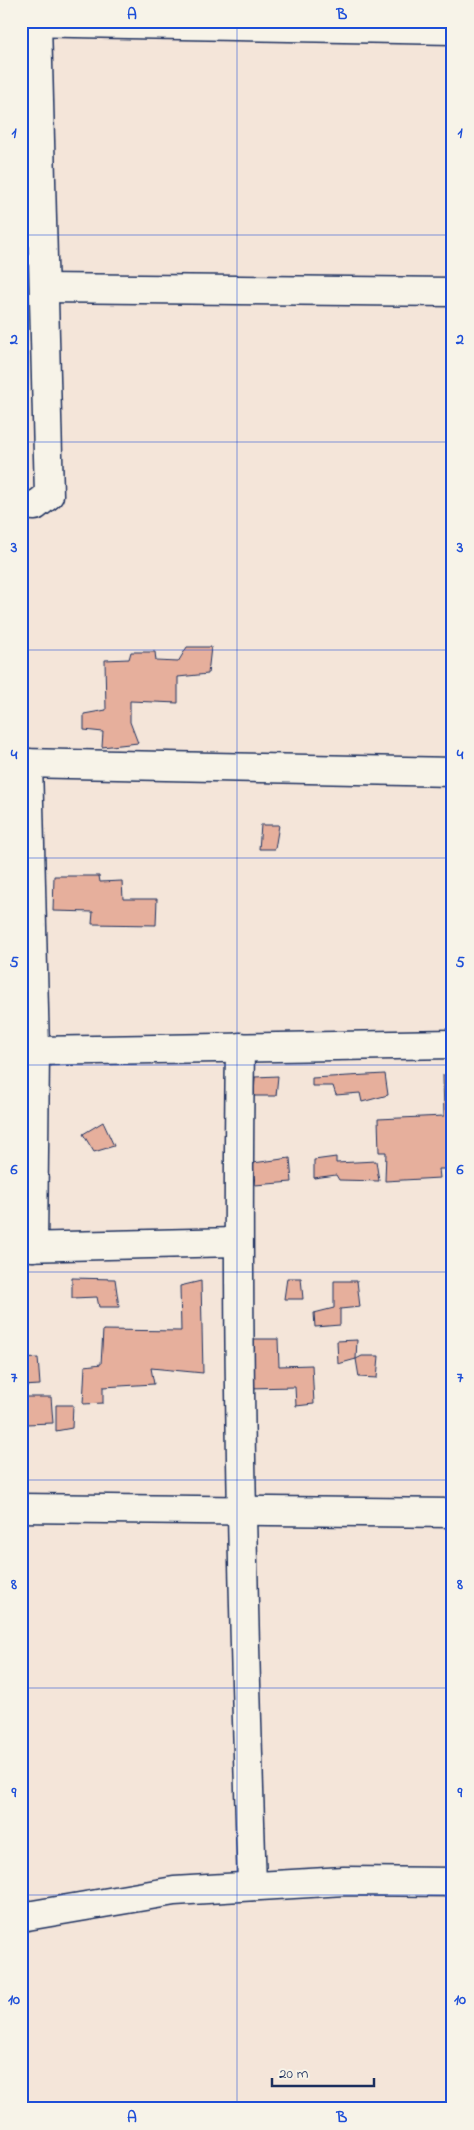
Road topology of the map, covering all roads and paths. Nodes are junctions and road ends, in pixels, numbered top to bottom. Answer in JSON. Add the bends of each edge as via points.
{"nodes":[{"id":1,"x":29,"y":22,"type":"edge"},
{"id":2,"x":241,"y":24,"type":"edge"},
{"id":3,"x":453,"y":30,"type":"edge"},
{"id":4,"x":44,"y":288,"type":"junction"},
{"id":5,"x":453,"y":292,"type":"edge"},
{"id":6,"x":21,"y":505,"type":"edge"},
{"id":7,"x":24,"y":763,"type":"edge"},
{"id":8,"x":453,"y":772,"type":"edge"},
{"id":9,"x":453,"y":1044,"type":"edge"},
{"id":10,"x":240,"y":1047,"type":"junction"},
{"id":11,"x":35,"y":1050,"type":"junction"},
{"id":12,"x":237,"y":1242,"type":"junction"},
{"id":13,"x":27,"y":1247,"type":"edge"},
{"id":14,"x":21,"y":1508,"type":"edge"},
{"id":15,"x":240,"y":1510,"type":"junction"},
{"id":16,"x":453,"y":1513,"type":"edge"},
{"id":17,"x":453,"y":1882,"type":"edge"},
{"id":18,"x":252,"y":1886,"type":"junction"},
{"id":19,"x":21,"y":1917,"type":"edge"}],
"edges":[{"from":1,"to":2,"type":"street"},
{"from":1,"to":4,"type":"street"},
{"from":2,"to":3,"type":"street"},
{"from":4,"to":5,"type":"street"},
{"from":4,"to":6,"type":"street","via":[[49,495],[35,506]]},
{"from":7,"to":8,"type":"street"},
{"from":7,"to":11,"type":"street"},
{"from":9,"to":10,"type":"street"},
{"from":10,"to":11,"type":"street"},
{"from":10,"to":12,"type":"street"},
{"from":11,"to":13,"type":"street"},
{"from":12,"to":13,"type":"street"},
{"from":12,"to":15,"type":"street"},
{"from":14,"to":15,"type":"street"},
{"from":15,"to":16,"type":"street"},
{"from":15,"to":18,"type":"street"},
{"from":17,"to":18,"type":"street","via":[[344,1881]]},
{"from":18,"to":19,"type":"street","via":[[174,1891]]}]}
